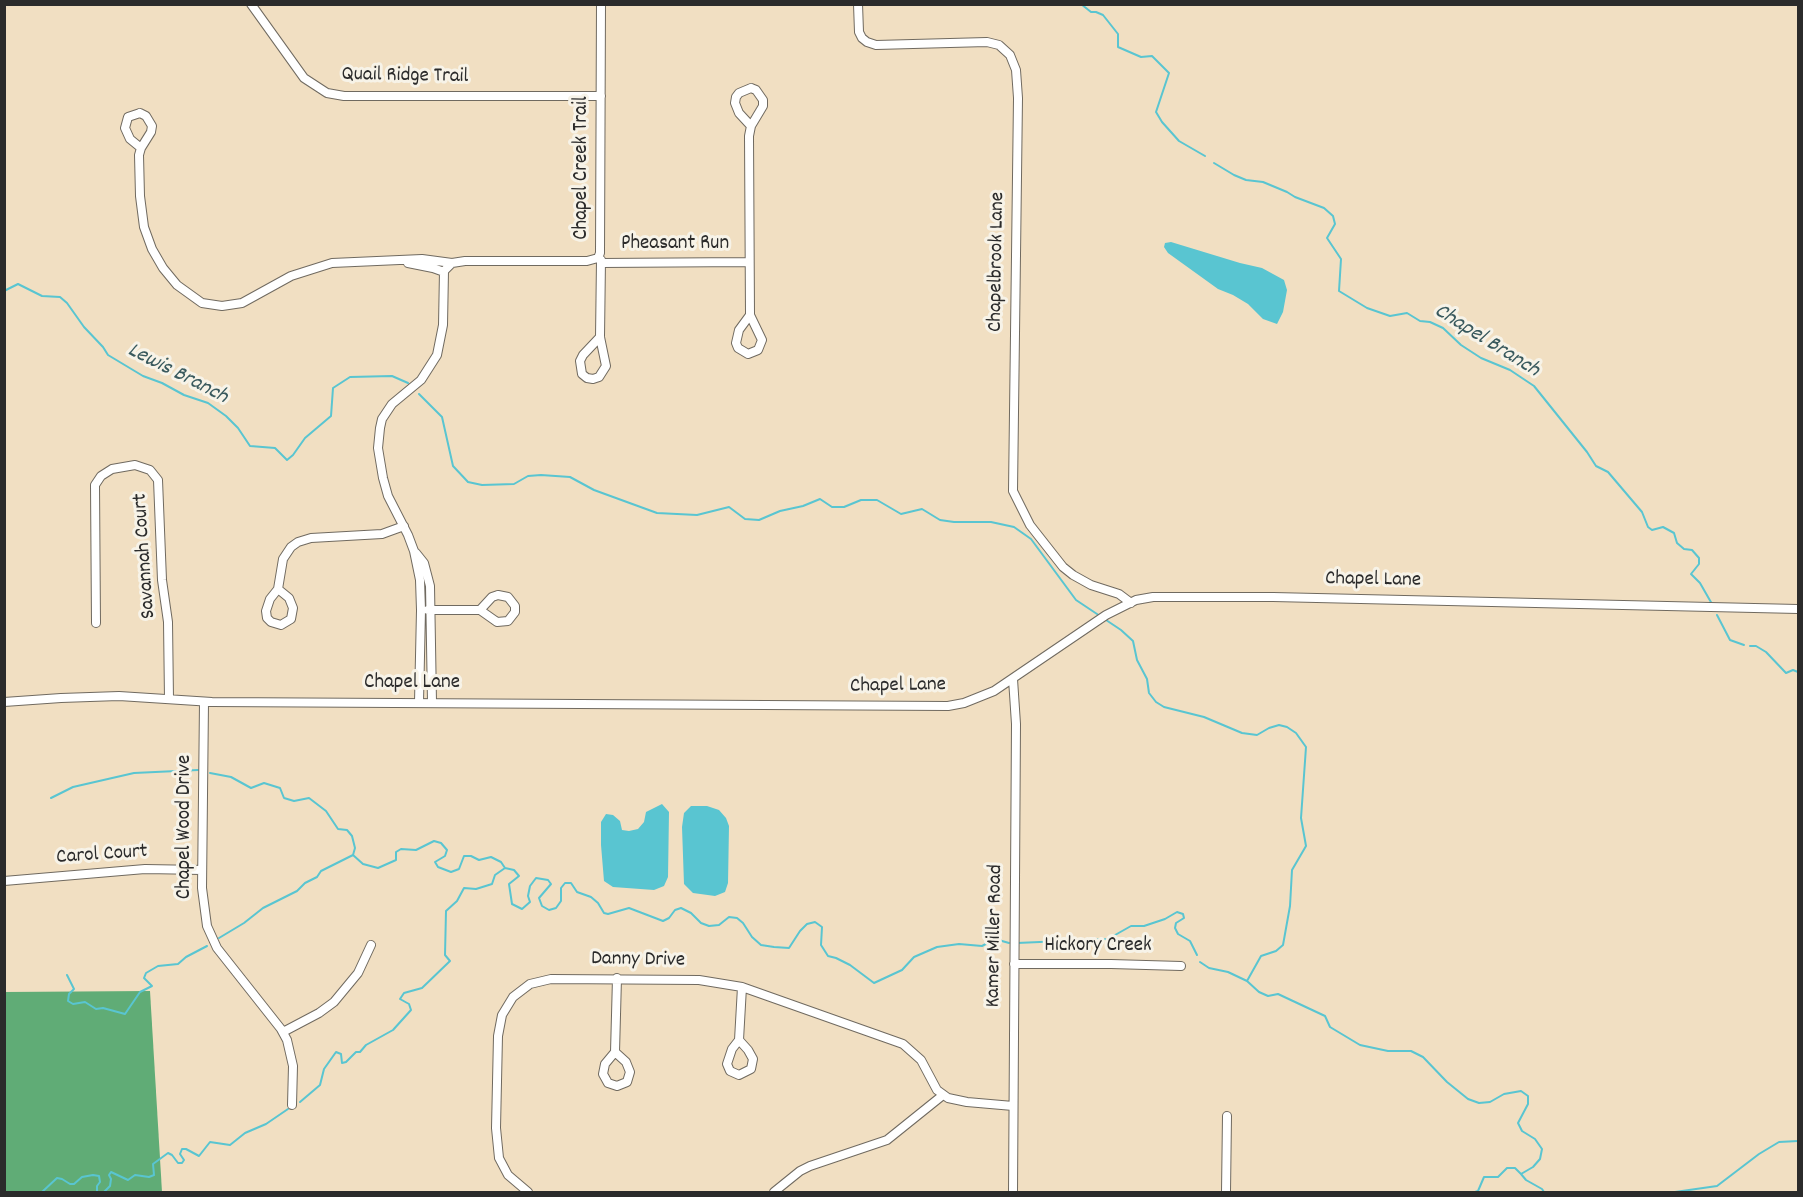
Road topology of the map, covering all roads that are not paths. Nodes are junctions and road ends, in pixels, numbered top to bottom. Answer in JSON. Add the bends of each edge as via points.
{"nodes":[{"id":1,"x":251,"y":4,"type":"edge"},
{"id":2,"x":601,"y":4,"type":"edge"},
{"id":3,"x":858,"y":4,"type":"edge"},
{"id":4,"x":601,"y":96,"type":"junction"},
{"id":5,"x":752,"y":126,"type":"dead end"},
{"id":6,"x":141,"y":148,"type":"dead end"},
{"id":7,"x":602,"y":249,"type":"junction"},
{"id":8,"x":399,"y":261,"type":"junction"},
{"id":9,"x":452,"y":262,"type":"junction"},
{"id":10,"x":749,"y":262,"type":"junction"},
{"id":11,"x":601,"y":263,"type":"junction"},
{"id":12,"x":444,"y":272,"type":"junction"},
{"id":13,"x":750,"y":315,"type":"dead end"},
{"id":14,"x":600,"y":338,"type":"junction"},
{"id":15,"x":404,"y":526,"type":"junction"},
{"id":16,"x":414,"y":551,"type":"junction"},
{"id":17,"x":278,"y":589,"type":"dead end"},
{"id":18,"x":1131,"y":603,"type":"junction"},
{"id":19,"x":431,"y":609,"type":"junction"},
{"id":20,"x":1798,"y":609,"type":"edge"},
{"id":21,"x":422,"y":610,"type":"junction"},
{"id":22,"x":480,"y":610,"type":"dead end"},
{"id":23,"x":96,"y":623,"type":"dead end"},
{"id":24,"x":1013,"y":679,"type":"junction"},
{"id":25,"x":169,"y":699,"type":"junction"},
{"id":26,"x":4,"y":702,"type":"edge"},
{"id":27,"x":204,"y":702,"type":"junction"},
{"id":28,"x":419,"y":702,"type":"junction"},
{"id":29,"x":432,"y":702,"type":"junction"},
{"id":30,"x":202,"y":870,"type":"junction"},
{"id":31,"x":4,"y":881,"type":"edge"},
{"id":32,"x":371,"y":945,"type":"dead end"},
{"id":33,"x":1014,"y":964,"type":"junction"},
{"id":34,"x":1181,"y":966,"type":"dead end"},
{"id":35,"x":617,"y":978,"type":"junction"},
{"id":36,"x":742,"y":987,"type":"junction"},
{"id":37,"x":283,"y":1032,"type":"junction"},
{"id":38,"x":739,"y":1040,"type":"dead end"},
{"id":39,"x":615,"y":1052,"type":"dead end"},
{"id":40,"x":943,"y":1095,"type":"junction"},
{"id":41,"x":292,"y":1105,"type":"dead end"},
{"id":42,"x":1013,"y":1106,"type":"junction"},
{"id":43,"x":1227,"y":1116,"type":"dead end"},
{"id":44,"x":528,"y":1192,"type":"edge"},
{"id":45,"x":774,"y":1192,"type":"edge"},
{"id":46,"x":1013,"y":1192,"type":"edge"},
{"id":47,"x":1226,"y":1192,"type":"edge"}],
"edges":[{"from":1,"to":4,"type":"street","name":"Quail Ridge Trail","via":[[304,78],[327,93]]},
{"from":2,"to":4,"type":"street","name":"Chapel Creek Trail"},
{"from":3,"to":18,"type":"street","name":"Chapelbrook Lane","via":[[859,32],[867,42],[987,42],[999,45],[1010,55],[1016,70],[1018,98],[1013,491],[1030,525],[1063,567]]},
{"from":4,"to":7,"type":"street","name":"Chapel Creek Trail"},
{"from":5,"to":10,"type":"street"},
{"from":6,"to":8,"type":"street","via":[[140,196],[152,249],[177,285],[202,303],[242,303],[291,276],[322,266]]},
{"from":7,"to":9,"type":"street","name":"Chapel Creek Trail","via":[[598,258],[587,261]]},
{"from":7,"to":11,"type":"street"},
{"from":8,"to":9,"type":"street"},
{"from":8,"to":12,"type":"street"},
{"from":9,"to":12,"type":"street"},
{"from":10,"to":11,"type":"street","name":"Pheasant Run"},
{"from":10,"to":13,"type":"street"},
{"from":11,"to":14,"type":"street"},
{"from":12,"to":15,"type":"street","via":[[443,325],[437,355],[421,380],[387,411],[378,438],[382,478]]},
{"from":14,"to":14,"type":"street","via":[[580,361],[582,374],[587,378],[599,377],[606,366]]},
{"from":15,"to":16,"type":"street"},
{"from":15,"to":17,"type":"street","via":[[382,534],[298,542],[283,559]]},
{"from":16,"to":19,"type":"street","via":[[427,569]]},
{"from":16,"to":21,"type":"street"},
{"from":18,"to":20,"type":"street","name":"Chapel Lane","via":[[1153,597],[1191,595]]},
{"from":18,"to":24,"type":"street","name":"Chapel Lane","via":[[1106,615]]},
{"from":19,"to":21,"type":"street"},
{"from":19,"to":22,"type":"street"},
{"from":19,"to":29,"type":"street"},
{"from":21,"to":28,"type":"street"},
{"from":23,"to":25,"type":"street","name":"Savannah Court","via":[[94,484],[112,469],[135,465],[150,470],[158,480]]},
{"from":24,"to":29,"type":"street","name":"Chapel Lane","via":[[980,698],[948,706]]},
{"from":24,"to":33,"type":"street","name":"Kamer Miller Road"},
{"from":25,"to":26,"type":"street","name":"Chapel Lane","via":[[119,696]]},
{"from":25,"to":27,"type":"street","name":"Chapel Lane"},
{"from":27,"to":28,"type":"street","name":"Chapel Lane"},
{"from":27,"to":30,"type":"street","name":"Chapel Wood Drive"},
{"from":28,"to":29,"type":"street","name":"Chapel Lane"},
{"from":30,"to":31,"type":"street","name":"Carol Court","via":[[146,869]]},
{"from":30,"to":37,"type":"street","name":"Chapel Wood Drive","via":[[203,906],[210,937]]},
{"from":32,"to":37,"type":"street","via":[[358,973],[334,1002]]},
{"from":33,"to":34,"type":"street","name":"Hickory Creek"},
{"from":33,"to":42,"type":"street","name":"Kamer Miller Road"},
{"from":35,"to":36,"type":"street","name":"Danny Drive","via":[[699,980]]},
{"from":35,"to":39,"type":"street"},
{"from":35,"to":44,"type":"street","name":"Danny Drive","via":[[562,978],[530,984],[513,997],[502,1015],[498,1036],[497,1149],[508,1175]]},
{"from":36,"to":38,"type":"street"},
{"from":36,"to":40,"type":"street","name":"Danny Drive","via":[[903,1044],[921,1059]]},
{"from":37,"to":41,"type":"street","name":"Chapel Wood Drive","via":[[292,1059]]},
{"from":40,"to":42,"type":"street","via":[[967,1102]]},
{"from":40,"to":45,"type":"street","via":[[887,1140],[810,1166]]},
{"from":42,"to":46,"type":"street","name":"Kamer Miller Road"},
{"from":43,"to":47,"type":"street"}]}
